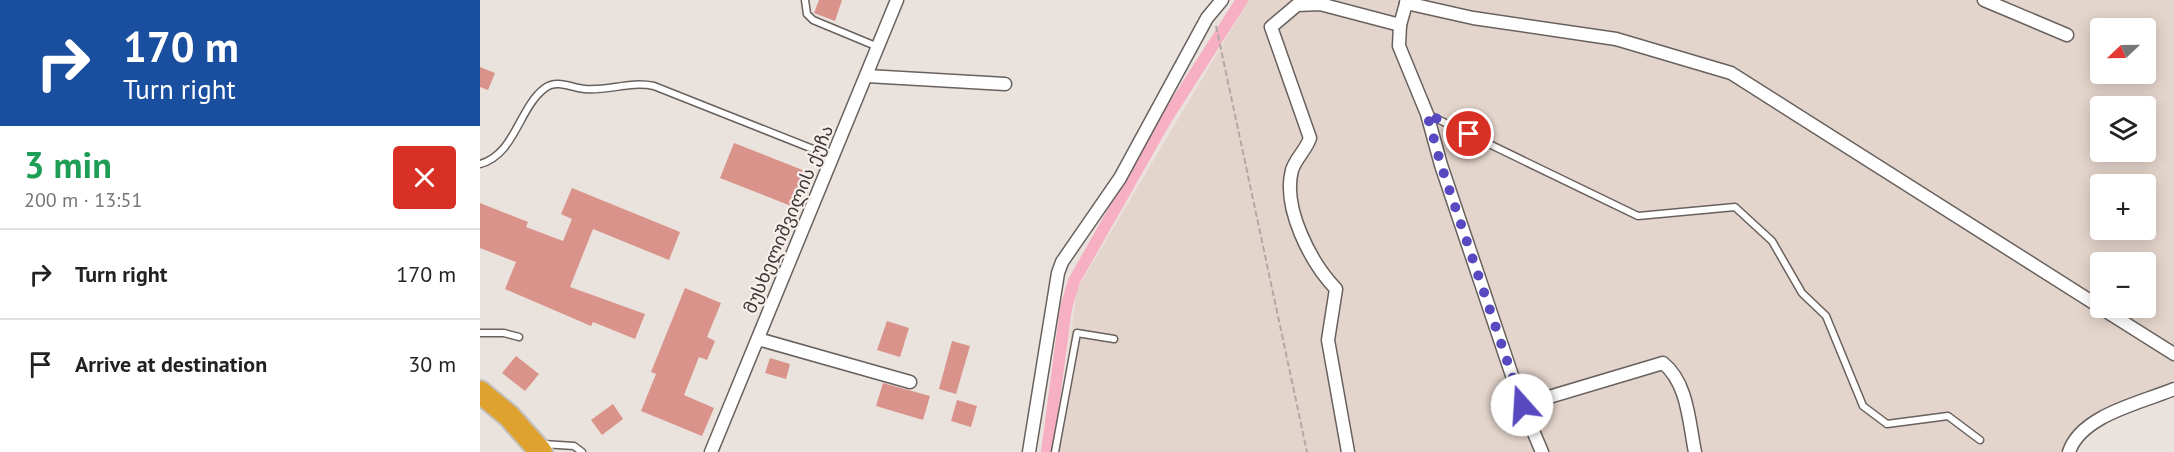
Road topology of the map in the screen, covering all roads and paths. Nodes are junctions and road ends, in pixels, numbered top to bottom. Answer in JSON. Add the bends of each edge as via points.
{"nodes":[{"id":1,"x":806,"y":0,"type":"edge"},
{"id":2,"x":897,"y":0,"type":"edge"},
{"id":3,"x":1222,"y":0,"type":"edge"},
{"id":4,"x":1984,"y":0,"type":"edge"},
{"id":5,"x":1407,"y":2,"type":"edge"},
{"id":6,"x":1211,"y":20,"type":"junction"},
{"id":7,"x":1400,"y":25,"type":"junction"},
{"id":8,"x":2067,"y":35,"type":"dead end"},
{"id":9,"x":879,"y":47,"type":"junction"},
{"id":10,"x":867,"y":76,"type":"junction"},
{"id":11,"x":1005,"y":84,"type":"dead end"},
{"id":12,"x":1427,"y":114,"type":"junction"},
{"id":13,"x":834,"y":157,"type":"junction"},
{"id":14,"x":480,"y":164,"type":"edge"},
{"id":15,"x":2090,"y":301,"type":"edge"},
{"id":16,"x":2117,"y":318,"type":"edge"},
{"id":17,"x":480,"y":333,"type":"edge"},
{"id":18,"x":519,"y":338,"type":"dead end"},
{"id":19,"x":758,"y":339,"type":"junction"},
{"id":20,"x":1114,"y":339,"type":"dead end"},
{"id":21,"x":2174,"y":354,"type":"edge"},
{"id":22,"x":910,"y":382,"type":"dead end"},
{"id":23,"x":2174,"y":389,"type":"edge"},
{"id":24,"x":480,"y":392,"type":"edge"},
{"id":25,"x":1522,"y":405,"type":"junction"},
{"id":26,"x":1980,"y":440,"type":"dead end"},
{"id":27,"x":537,"y":448,"type":"edge"},
{"id":28,"x":582,"y":452,"type":"edge"},
{"id":29,"x":711,"y":452,"type":"edge"},
{"id":30,"x":1029,"y":452,"type":"edge"},
{"id":31,"x":1055,"y":452,"type":"edge"},
{"id":32,"x":1307,"y":452,"type":"edge"},
{"id":33,"x":1348,"y":452,"type":"edge"},
{"id":34,"x":1542,"y":452,"type":"edge"},
{"id":35,"x":1695,"y":452,"type":"edge"},
{"id":36,"x":2069,"y":452,"type":"edge"}],
"edges":[{"from":1,"to":9,"type":"lane","via":[[807,14],[813,20]]},
{"from":2,"to":9,"type":"street","name":"მუსხელიშვილის ქუჩა"},
{"from":3,"to":6,"type":"street"},
{"from":4,"to":8,"type":"street"},
{"from":5,"to":7,"type":"street"},
{"from":5,"to":15,"type":"street","via":[[1473,18],[1616,39],[1731,73]]},
{"from":6,"to":30,"type":"street","via":[[1120,178],[1062,262]]},
{"from":6,"to":32,"type":"path","via":[[1226,71]]},
{"from":7,"to":12,"type":"street","via":[[1399,46],[1404,64]]},
{"from":7,"to":33,"type":"street","via":[[1320,4],[1297,5],[1271,27],[1310,138],[1292,172],[1291,191],[1295,217],[1311,258],[1336,289],[1328,340]]},
{"from":9,"to":10,"type":"street","name":"მუსხელიშვილის ქუჩა"},
{"from":10,"to":11,"type":"street"},
{"from":10,"to":13,"type":"street","name":"მუსხელიშვილის ქუჩა"},
{"from":12,"to":25,"type":"street"},
{"from":12,"to":26,"type":"lane","via":[[1638,216],[1735,207],[1772,241],[1802,293],[1826,316],[1863,406],[1887,424],[1948,416]]},
{"from":13,"to":14,"type":"lane","via":[[654,86],[635,83],[584,89],[558,84],[543,90],[499,155]]},
{"from":13,"to":19,"type":"street","name":"მუსხელიშვილის ქუჩა"},
{"from":16,"to":21,"type":"street"},
{"from":17,"to":18,"type":"lane","via":[[504,333]]},
{"from":19,"to":22,"type":"street"},
{"from":19,"to":29,"type":"street","name":"მუსხელიშვილის ქუჩა"},
{"from":20,"to":31,"type":"lane","via":[[1077,333]]},
{"from":23,"to":36,"type":"street","via":[[2096,421],[2081,430]]},
{"from":24,"to":27,"type":"highway","via":[[509,416]]},
{"from":25,"to":34,"type":"street"},
{"from":25,"to":35,"type":"street","via":[[1664,363],[1674,371],[1682,390]]},
{"from":27,"to":28,"type":"lane","via":[[574,446]]}]}
